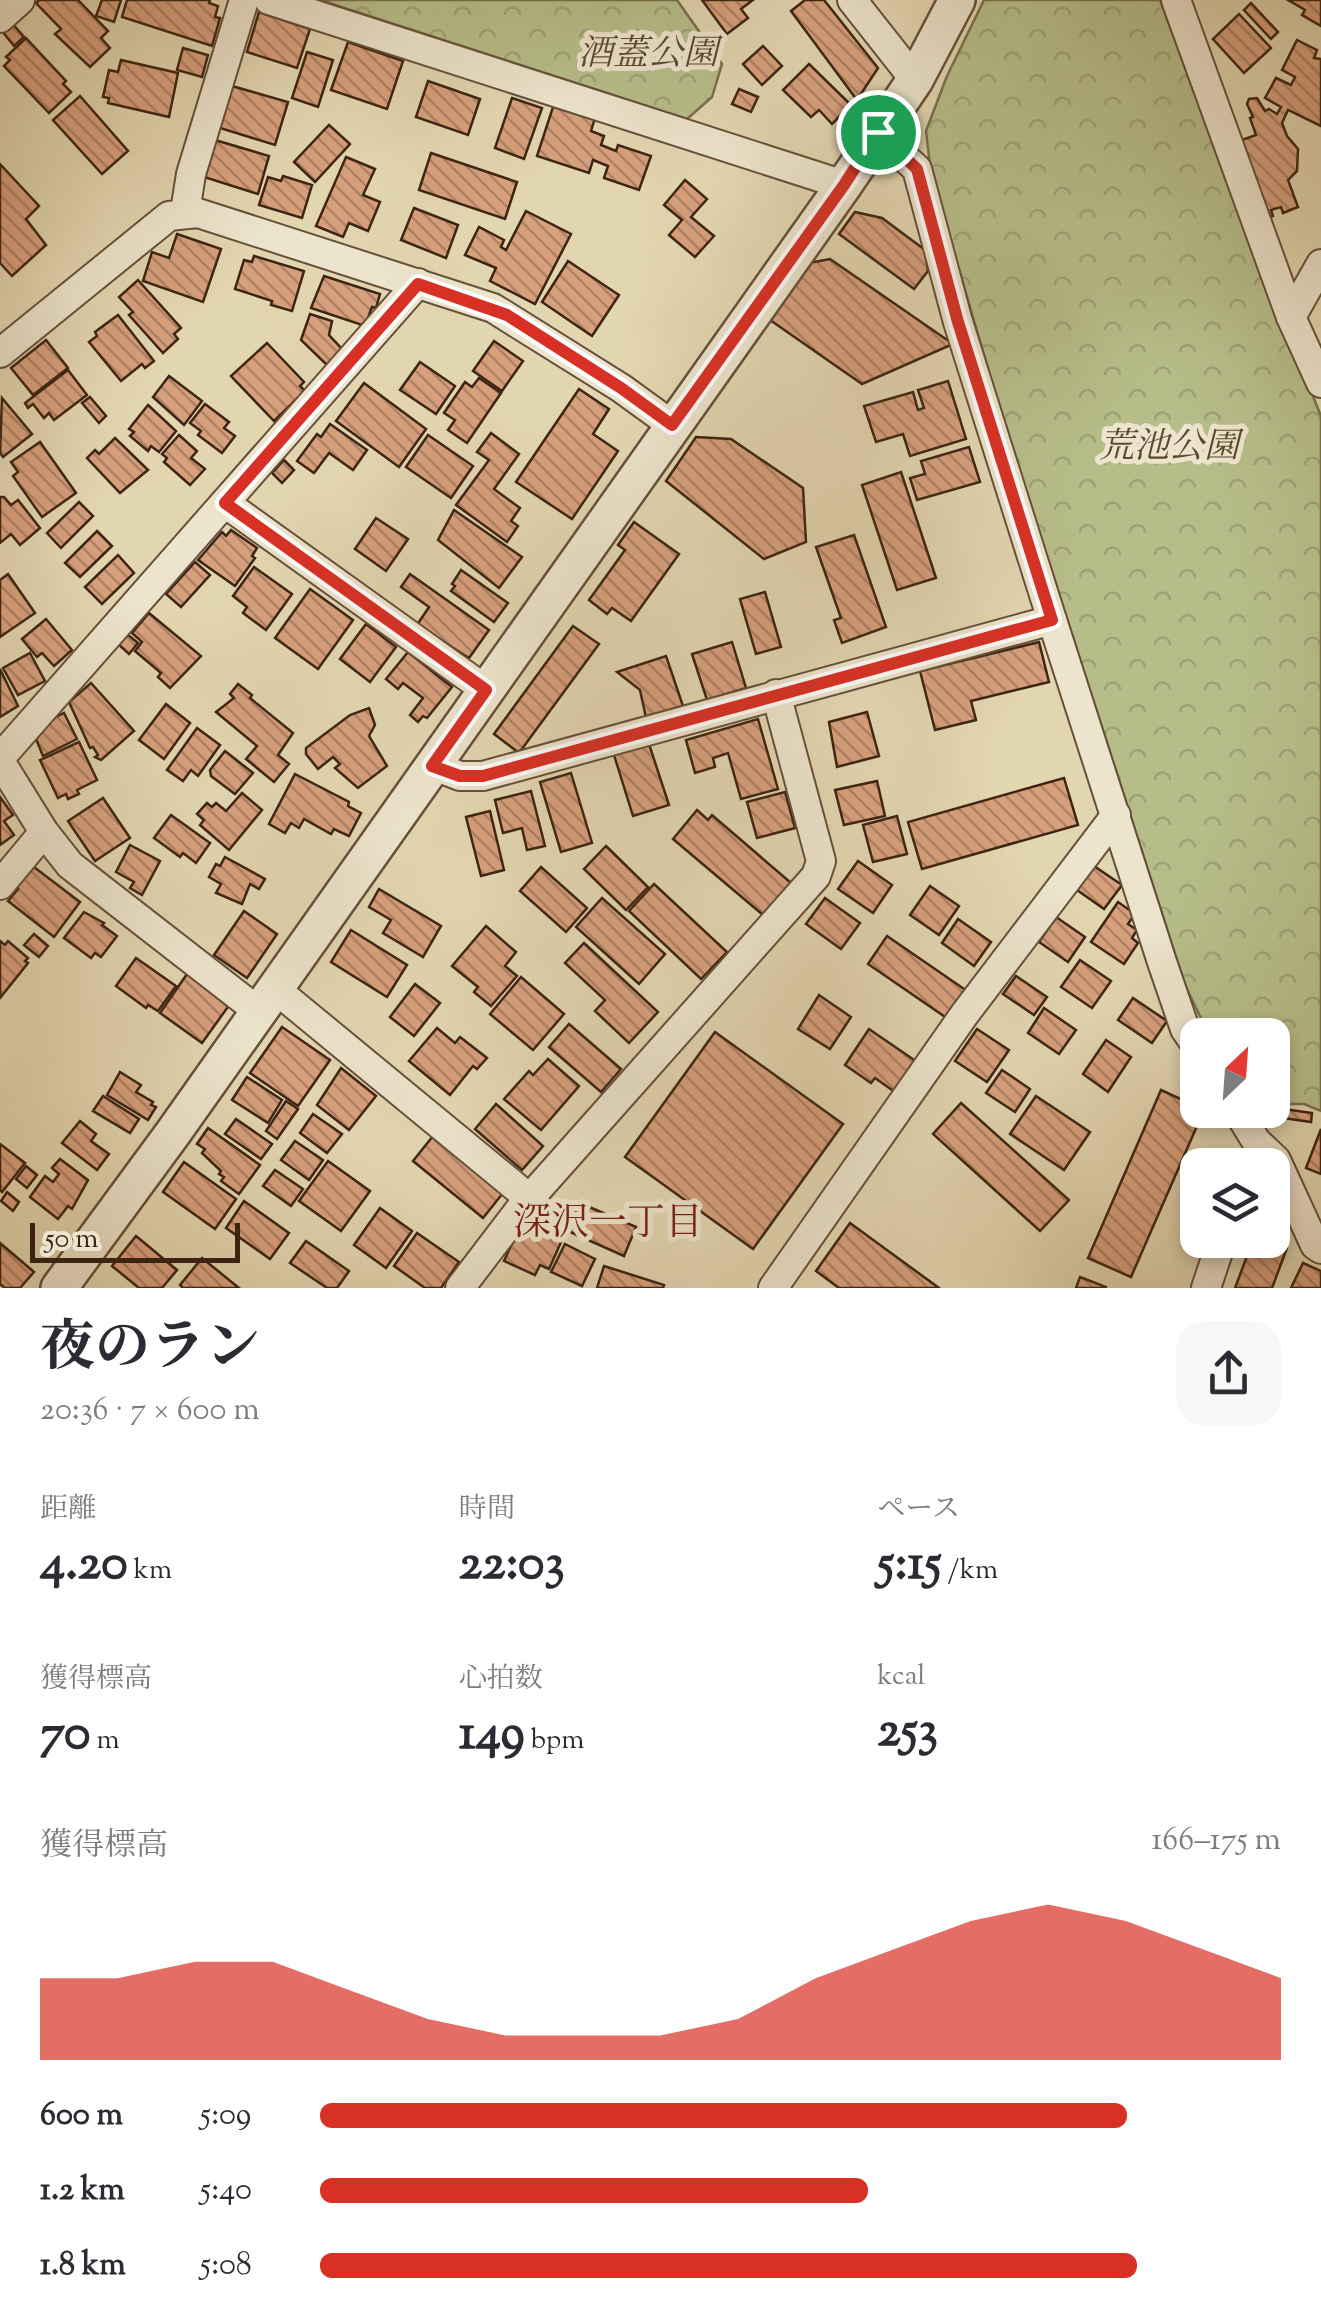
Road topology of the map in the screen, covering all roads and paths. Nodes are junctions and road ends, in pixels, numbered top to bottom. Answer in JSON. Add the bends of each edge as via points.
{"nodes":[{"id":1,"x":20,"y":0,"type":"edge"},
{"id":2,"x":244,"y":0,"type":"edge"},
{"id":3,"x":270,"y":0,"type":"edge"},
{"id":4,"x":852,"y":0,"type":"edge"},
{"id":5,"x":957,"y":0,"type":"edge"},
{"id":6,"x":1176,"y":0,"type":"edge"},
{"id":7,"x":0,"y":18,"type":"edge"},
{"id":8,"x":915,"y":80,"type":"junction"},
{"id":9,"x":878,"y":132,"type":"junction"},
{"id":10,"x":844,"y":185,"type":"junction"},
{"id":11,"x":185,"y":212,"type":"junction"},
{"id":12,"x":1321,"y":264,"type":"edge"},
{"id":13,"x":418,"y":284,"type":"junction"},
{"id":14,"x":1291,"y":317,"type":"junction"},
{"id":15,"x":0,"y":353,"type":"edge"},
{"id":16,"x":1321,"y":384,"type":"edge"},
{"id":17,"x":672,"y":425,"type":"junction"},
{"id":18,"x":225,"y":503,"type":"junction"},
{"id":19,"x":1052,"y":620,"type":"junction"},
{"id":20,"x":486,"y":690,"type":"junction"},
{"id":21,"x":776,"y":694,"type":"junction"},
{"id":22,"x":0,"y":759,"type":"edge"},
{"id":23,"x":432,"y":766,"type":"junction"},
{"id":24,"x":1116,"y":815,"type":"junction"},
{"id":25,"x":44,"y":832,"type":"junction"},
{"id":26,"x":0,"y":885,"type":"edge"},
{"id":27,"x":266,"y":1000,"type":"junction"},
{"id":28,"x":1181,"y":1018,"type":"edge"},
{"id":29,"x":1290,"y":1191,"type":"edge"},
{"id":30,"x":529,"y":1198,"type":"junction"},
{"id":31,"x":1321,"y":1249,"type":"edge"},
{"id":32,"x":1216,"y":1258,"type":"edge"},
{"id":33,"x":58,"y":1288,"type":"edge"},
{"id":34,"x":460,"y":1288,"type":"edge"},
{"id":35,"x":773,"y":1288,"type":"edge"},
{"id":36,"x":1206,"y":1288,"type":"edge"}],
"edges":[{"from":1,"to":7,"type":"street"},
{"from":2,"to":11,"type":"street"},
{"from":3,"to":10,"type":"street"},
{"from":4,"to":8,"type":"street"},
{"from":5,"to":8,"type":"street"},
{"from":6,"to":14,"type":"street"},
{"from":8,"to":9,"type":"street"},
{"from":9,"to":10,"type":"street"},
{"from":9,"to":19,"type":"street","via":[[917,169]]},
{"from":10,"to":17,"type":"street"},
{"from":11,"to":13,"type":"street"},
{"from":11,"to":15,"type":"street","via":[[169,216]]},
{"from":12,"to":14,"type":"street"},
{"from":13,"to":17,"type":"street","via":[[507,315]]},
{"from":13,"to":18,"type":"street"},
{"from":14,"to":16,"type":"street"},
{"from":17,"to":20,"type":"street"},
{"from":18,"to":20,"type":"street"},
{"from":18,"to":22,"type":"street"},
{"from":19,"to":21,"type":"street"},
{"from":19,"to":24,"type":"street"},
{"from":20,"to":23,"type":"street"},
{"from":21,"to":23,"type":"street","via":[[483,776]]},
{"from":21,"to":30,"type":"street","via":[[821,861],[816,876]]},
{"from":22,"to":25,"type":"street"},
{"from":23,"to":27,"type":"street"},
{"from":24,"to":28,"type":"street"},
{"from":24,"to":35,"type":"street","via":[[964,1016]]},
{"from":25,"to":26,"type":"street"},
{"from":25,"to":27,"type":"street","via":[[86,879]]},
{"from":27,"to":30,"type":"street"},
{"from":27,"to":33,"type":"street"},
{"from":29,"to":31,"type":"street"},
{"from":30,"to":34,"type":"street"},
{"from":32,"to":36,"type":"street"}]}
